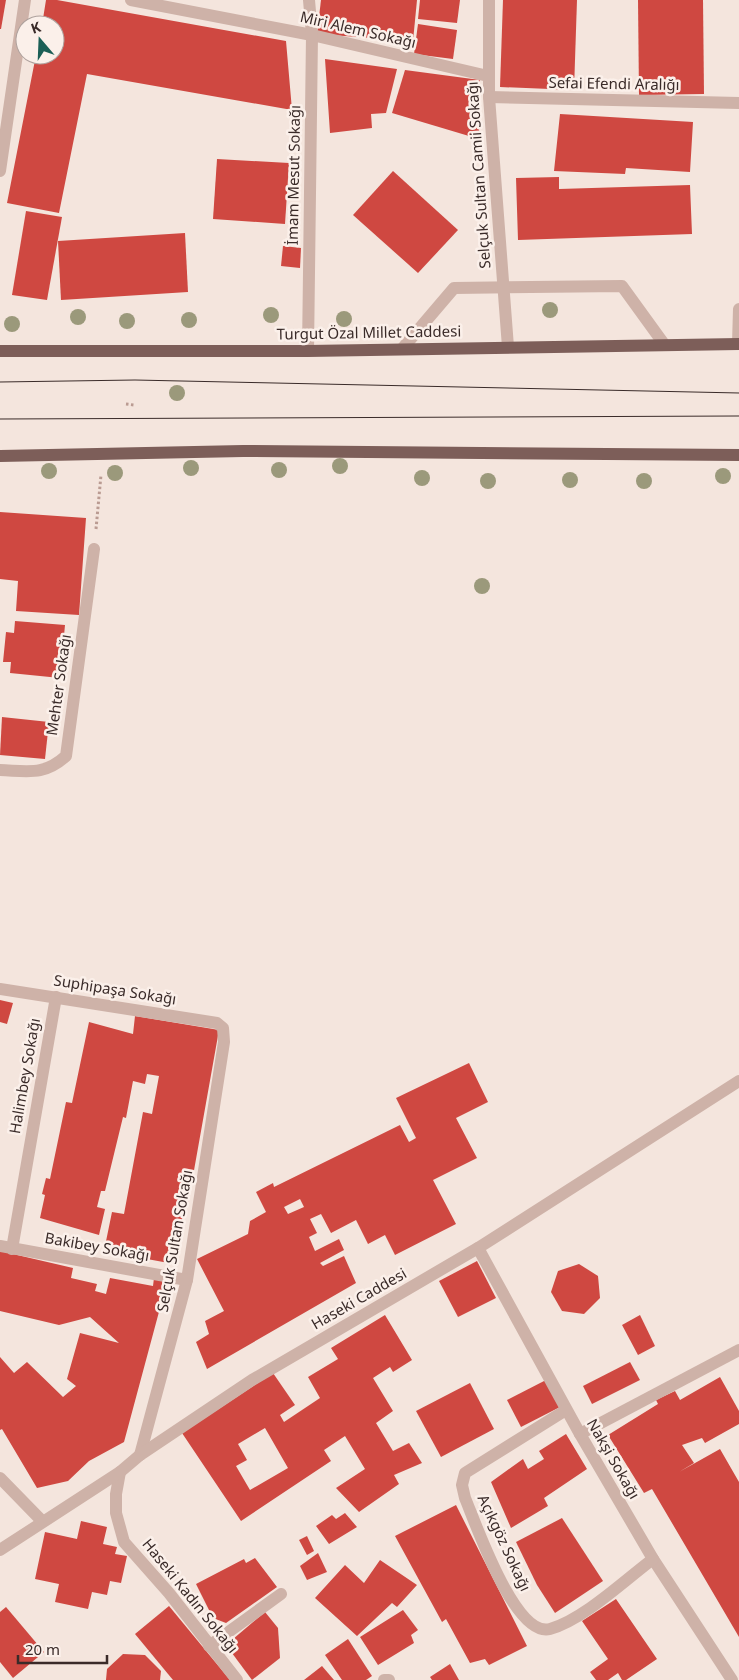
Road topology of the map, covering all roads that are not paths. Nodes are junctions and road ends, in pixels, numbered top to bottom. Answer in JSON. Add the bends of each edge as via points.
{"nodes":[{"id":1,"x":24,"y":0,"type":"edge"},
{"id":2,"x":132,"y":0,"type":"edge"},
{"id":3,"x":309,"y":0,"type":"edge"},
{"id":4,"x":490,"y":0,"type":"edge"},
{"id":5,"x":312,"y":35,"type":"junction"},
{"id":6,"x":488,"y":76,"type":"junction"},
{"id":7,"x":489,"y":98,"type":"junction"},
{"id":8,"x":739,"y":103,"type":"edge"},
{"id":9,"x":0,"y":171,"type":"edge"},
{"id":10,"x":503,"y":288,"type":"junction"},
{"id":11,"x":739,"y":309,"type":"edge"},
{"id":12,"x":664,"y":344,"type":"junction"},
{"id":13,"x":738,"y":344,"type":"edge"},
{"id":14,"x":508,"y":347,"type":"junction"},
{"id":15,"x":402,"y":349,"type":"junction"},
{"id":16,"x":0,"y":351,"type":"edge"},
{"id":17,"x":308,"y":351,"type":"junction"},
{"id":18,"x":739,"y":455,"type":"edge"},
{"id":19,"x":0,"y":456,"type":"edge"},
{"id":20,"x":94,"y":549,"type":"road end"},
{"id":21,"x":0,"y":770,"type":"edge"},
{"id":22,"x":0,"y":989,"type":"edge"},
{"id":23,"x":56,"y":997,"type":"junction"},
{"id":24,"x":223,"y":1028,"type":"joint"},
{"id":25,"x":739,"y":1081,"type":"edge"},
{"id":26,"x":6,"y":1248,"type":"edge"},
{"id":27,"x":478,"y":1248,"type":"junction"},
{"id":28,"x":188,"y":1280,"type":"junction"},
{"id":29,"x":739,"y":1350,"type":"edge"},
{"id":30,"x":566,"y":1410,"type":"junction"},
{"id":31,"x":580,"y":1434,"type":"junction"},
{"id":32,"x":140,"y":1455,"type":"junction"},
{"id":33,"x":120,"y":1472,"type":"junction"},
{"id":34,"x":0,"y":1478,"type":"edge"},
{"id":35,"x":42,"y":1521,"type":"junction"},
{"id":36,"x":0,"y":1550,"type":"edge"},
{"id":37,"x":653,"y":1559,"type":"junction"},
{"id":38,"x":281,"y":1594,"type":"dead end"},
{"id":39,"x":209,"y":1646,"type":"junction"},
{"id":40,"x":237,"y":1680,"type":"edge"},
{"id":41,"x":384,"y":1680,"type":"edge"},
{"id":42,"x":389,"y":1680,"type":"edge"},
{"id":43,"x":732,"y":1680,"type":"edge"}],
"edges":[{"from":1,"to":9,"type":"street"},
{"from":2,"to":5,"type":"street","name":"Miri Alem Sokağı"},
{"from":3,"to":5,"type":"street","name":"İmam Mesut Sokağı"},
{"from":4,"to":6,"type":"street","name":"Selçuk Sultan Camii Sokağı"},
{"from":5,"to":6,"type":"street","name":"Miri Alem Sokağı"},
{"from":5,"to":17,"type":"street","name":"İmam Mesut Sokağı"},
{"from":6,"to":7,"type":"street","name":"Selçuk Sultan Camii Sokağı"},
{"from":7,"to":8,"type":"street","name":"Sefai Efendi Aralığı"},
{"from":7,"to":10,"type":"street","name":"Selçuk Sultan Camii Sokağı"},
{"from":10,"to":12,"type":"street","via":[[622,286]]},
{"from":10,"to":14,"type":"street","name":"Selçuk Sultan Camii Sokağı"},
{"from":10,"to":15,"type":"street","via":[[454,288]]},
{"from":11,"to":13,"type":"street"},
{"from":12,"to":13,"type":"main road","name":"Turgut Özal Millet Caddesi"},
{"from":12,"to":14,"type":"main road","name":"Turgut Özal Millet Caddesi"},
{"from":14,"to":15,"type":"main road","name":"Turgut Özal Millet Caddesi"},
{"from":15,"to":17,"type":"main road","name":"Turgut Özal Millet Caddesi"},
{"from":16,"to":17,"type":"main road","name":"Turgut Özal Millet Caddesi"},
{"from":18,"to":19,"type":"main road","via":[[243,452]]},
{"from":20,"to":21,"type":"street","name":"Mehter Sokağı","via":[[66,756],[54,767],[37,772]]},
{"from":22,"to":23,"type":"street","name":"Suphipaşa Sokağı"},
{"from":23,"to":24,"type":"street","name":"Suphipaşa Sokağı","via":[[217,1023]]},
{"from":23,"to":26,"type":"street","name":"Halimbey Sokağı"},
{"from":24,"to":28,"type":"street","name":"Selçuk Sultan Sokağı","via":[[224,1042]]},
{"from":25,"to":27,"type":"street","name":"Haseki Caddesi"},
{"from":26,"to":28,"type":"street","name":"Bakibey Sokağı"},
{"from":27,"to":30,"type":"street","name":"Nakşi Sokağı"},
{"from":27,"to":32,"type":"street","name":"Haseki Caddesi","via":[[252,1380]]},
{"from":28,"to":32,"type":"street","name":"Selçuk Sultan Sokağı"},
{"from":29,"to":31,"type":"street"},
{"from":30,"to":31,"type":"street","name":"Nakşi Sokağı"},
{"from":30,"to":37,"type":"street","name":"Açıkgöz Sokağı","via":[[465,1473],[462,1486],[465,1498],[497,1573],[518,1611],[533,1627],[548,1629],[578,1615]]},
{"from":31,"to":37,"type":"street","name":"Nakşi Sokağı"},
{"from":32,"to":33,"type":"street","name":"Haseki Caddesi"},
{"from":33,"to":35,"type":"street","name":"Haseki Caddesi"},
{"from":33,"to":39,"type":"street","name":"Haseki Kadın Sokağı","via":[[116,1513],[124,1542],[169,1593]]},
{"from":34,"to":35,"type":"street"},
{"from":35,"to":36,"type":"street","name":"Haseki Caddesi"},
{"from":37,"to":43,"type":"street","name":"Nakşi Sokağı"},
{"from":38,"to":39,"type":"street"},
{"from":39,"to":40,"type":"street","name":"Haseki Kadın Sokağı"},
{"from":41,"to":42,"type":"street"}]}
